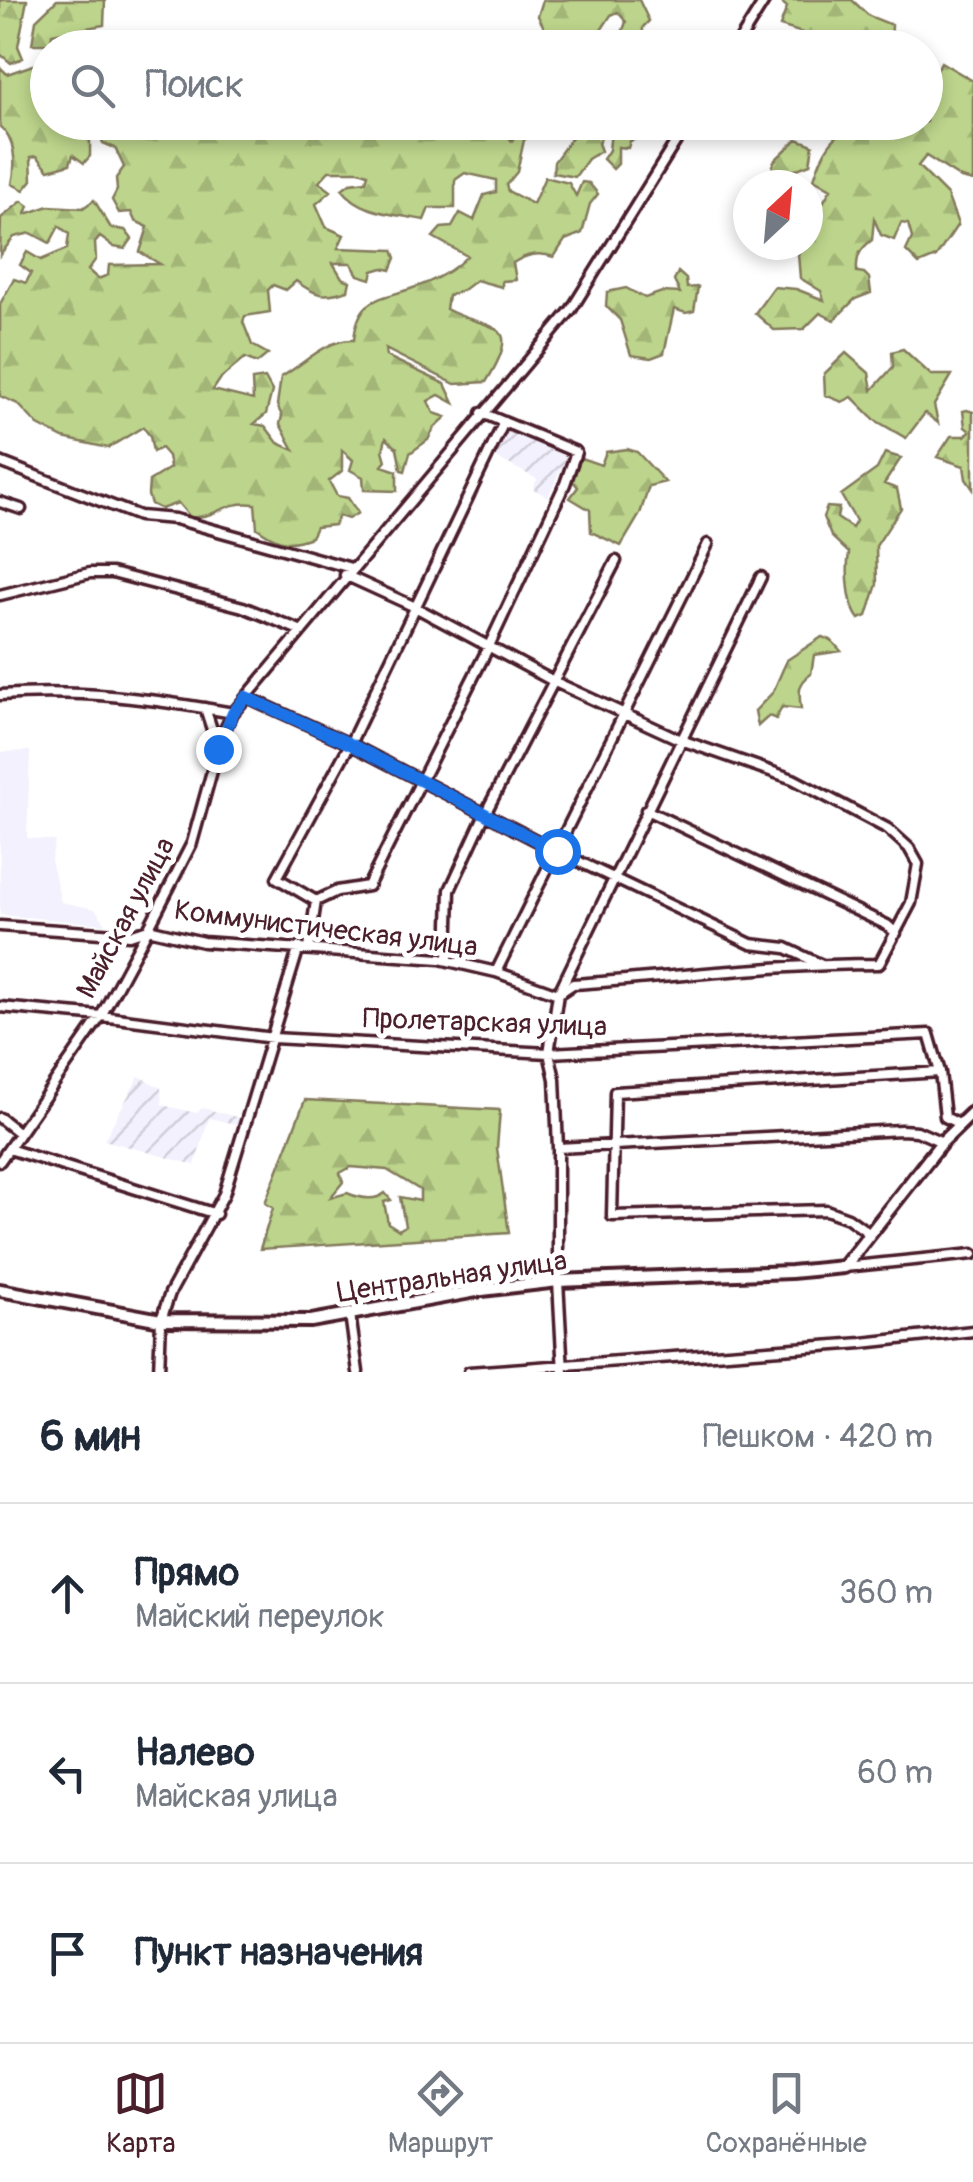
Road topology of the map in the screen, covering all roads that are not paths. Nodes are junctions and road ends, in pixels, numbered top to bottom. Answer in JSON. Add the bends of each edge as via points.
{"nodes":[{"id":1,"x":765,"y":0,"type":"edge"},
{"id":2,"x":746,"y":30,"type":"edge"},
{"id":3,"x":677,"y":140,"type":"edge"},
{"id":4,"x":482,"y":412,"type":"junction"},
{"id":5,"x":504,"y":422,"type":"junction"},
{"id":6,"x":0,"y":462,"type":"edge"},
{"id":7,"x":0,"y":502,"type":"edge"},
{"id":8,"x":21,"y":509,"type":"dead end"},
{"id":9,"x":708,"y":544,"type":"dead end"},
{"id":10,"x":616,"y":561,"type":"dead end"},
{"id":11,"x":348,"y":572,"type":"junction"},
{"id":12,"x":761,"y":577,"type":"dead end"},
{"id":13,"x":0,"y":595,"type":"edge"},
{"id":14,"x":413,"y":606,"type":"junction"},
{"id":15,"x":302,"y":631,"type":"junction"},
{"id":16,"x":489,"y":646,"type":"junction"},
{"id":17,"x":555,"y":682,"type":"junction"},
{"id":18,"x":0,"y":695,"type":"edge"},
{"id":19,"x":246,"y":697,"type":"junction"},
{"id":20,"x":205,"y":708,"type":"junction"},
{"id":21,"x":233,"y":713,"type":"junction"},
{"id":22,"x":624,"y":714,"type":"junction"},
{"id":23,"x":681,"y":740,"type":"junction"},
{"id":24,"x":350,"y":744,"type":"junction"},
{"id":25,"x":218,"y":749,"type":"junction"},
{"id":26,"x":421,"y":781,"type":"junction"},
{"id":27,"x":646,"y":810,"type":"junction"},
{"id":28,"x":485,"y":814,"type":"junction"},
{"id":29,"x":557,"y":851,"type":"junction"},
{"id":30,"x":615,"y":879,"type":"junction"},
{"id":31,"x":316,"y":901,"type":"junction"},
{"id":32,"x":0,"y":926,"type":"edge"},
{"id":33,"x":148,"y":930,"type":"junction"},
{"id":34,"x":896,"y":933,"type":"junction"},
{"id":35,"x":304,"y":947,"type":"junction"},
{"id":36,"x":448,"y":960,"type":"junction"},
{"id":37,"x":820,"y":964,"type":"junction"},
{"id":38,"x":496,"y":972,"type":"junction"},
{"id":39,"x":558,"y":994,"type":"junction"},
{"id":40,"x":0,"y":1008,"type":"edge"},
{"id":41,"x":101,"y":1016,"type":"junction"},
{"id":42,"x":274,"y":1038,"type":"junction"},
{"id":43,"x":549,"y":1053,"type":"junction"},
{"id":44,"x":940,"y":1072,"type":"junction"},
{"id":45,"x":973,"y":1112,"type":"edge"},
{"id":46,"x":0,"y":1118,"type":"edge"},
{"id":47,"x":959,"y":1124,"type":"junction"},
{"id":48,"x":20,"y":1133,"type":"junction"},
{"id":49,"x":942,"y":1142,"type":"junction"},
{"id":50,"x":558,"y":1148,"type":"junction"},
{"id":51,"x":615,"y":1148,"type":"junction"},
{"id":52,"x":9,"y":1149,"type":"junction"},
{"id":53,"x":0,"y":1160,"type":"edge"},
{"id":54,"x":216,"y":1214,"type":"junction"},
{"id":55,"x":870,"y":1234,"type":"junction"},
{"id":56,"x":973,"y":1254,"type":"edge"},
{"id":57,"x":844,"y":1267,"type":"junction"},
{"id":58,"x":558,"y":1282,"type":"junction"},
{"id":59,"x":0,"y":1290,"type":"edge"},
{"id":60,"x":350,"y":1314,"type":"junction"},
{"id":61,"x":160,"y":1320,"type":"junction"},
{"id":62,"x":973,"y":1332,"type":"edge"},
{"id":63,"x":562,"y":1368,"type":"edge"},
{"id":64,"x":159,"y":1372,"type":"edge"},
{"id":65,"x":358,"y":1372,"type":"edge"},
{"id":66,"x":468,"y":1372,"type":"edge"}],
"edges":[{"from":1,"to":2,"type":"street"},
{"from":3,"to":4,"type":"street","name":"Майская улица","via":[[570,310]]},
{"from":4,"to":5,"type":"street"},
{"from":4,"to":11,"type":"street","name":"Майская улица"},
{"from":5,"to":14,"type":"street"},
{"from":5,"to":16,"type":"street","via":[[576,452]]},
{"from":6,"to":11,"type":"street","via":[[139,516],[175,518]]},
{"from":7,"to":8,"type":"street"},
{"from":9,"to":22,"type":"street"},
{"from":10,"to":17,"type":"street"},
{"from":11,"to":14,"type":"street"},
{"from":11,"to":15,"type":"street","name":"Майская улица"},
{"from":12,"to":23,"type":"street"},
{"from":13,"to":15,"type":"street","via":[[90,572],[112,573],[244,607]]},
{"from":14,"to":16,"type":"street"},
{"from":14,"to":24,"type":"street"},
{"from":15,"to":19,"type":"street","name":"Майская улица"},
{"from":16,"to":17,"type":"street"},
{"from":16,"to":26,"type":"street"},
{"from":17,"to":22,"type":"street"},
{"from":17,"to":28,"type":"street"},
{"from":18,"to":20,"type":"street","via":[[58,691]]},
{"from":19,"to":21,"type":"street","name":"Майская улица"},
{"from":19,"to":24,"type":"street"},
{"from":20,"to":21,"type":"street"},
{"from":20,"to":25,"type":"street"},
{"from":21,"to":25,"type":"street","name":"Майская улица"},
{"from":22,"to":23,"type":"street"},
{"from":22,"to":29,"type":"street"},
{"from":23,"to":27,"type":"street"},
{"from":23,"to":34,"type":"street","via":[[793,779],[888,829],[918,864]]},
{"from":24,"to":26,"type":"street"},
{"from":24,"to":31,"type":"street","via":[[276,878]]},
{"from":25,"to":33,"type":"street","name":"Майская улица","via":[[192,843]]},
{"from":26,"to":28,"type":"street"},
{"from":26,"to":31,"type":"street","via":[[368,886]]},
{"from":27,"to":30,"type":"street"},
{"from":27,"to":34,"type":"street"},
{"from":28,"to":29,"type":"street"},
{"from":28,"to":36,"type":"street","via":[[450,890]]},
{"from":29,"to":30,"type":"street"},
{"from":29,"to":38,"type":"street"},
{"from":30,"to":37,"type":"street","via":[[751,944],[786,948]]},
{"from":30,"to":39,"type":"street"},
{"from":31,"to":35,"type":"street"},
{"from":32,"to":33,"type":"street","name":"Коммунистическая улица","via":[[130,935]]},
{"from":33,"to":35,"type":"street","name":"Коммунистическая улица","via":[[203,942]]},
{"from":33,"to":41,"type":"street","name":"Майская улица"},
{"from":34,"to":37,"type":"street","via":[[879,964]]},
{"from":35,"to":36,"type":"street","name":"Коммунистическая улица"},
{"from":35,"to":42,"type":"street"},
{"from":36,"to":38,"type":"street","name":"Коммунистическая улица"},
{"from":37,"to":39,"type":"street","via":[[573,984]]},
{"from":38,"to":39,"type":"street","name":"Коммунистическая улица"},
{"from":39,"to":43,"type":"street"},
{"from":40,"to":41,"type":"street","name":"Пролетарская улица"},
{"from":41,"to":42,"type":"street","name":"Пролетарская улица"},
{"from":41,"to":48,"type":"street","name":"Майская улица"},
{"from":42,"to":43,"type":"street","name":"Пролетарская улица"},
{"from":42,"to":54,"type":"street"},
{"from":43,"to":44,"type":"street","name":"Пролетарская улица","via":[[929,1034]]},
{"from":43,"to":50,"type":"street"},
{"from":44,"to":47,"type":"street","via":[[945,1116]]},
{"from":44,"to":51,"type":"street","via":[[615,1092]]},
{"from":45,"to":47,"type":"main road"},
{"from":46,"to":48,"type":"street"},
{"from":47,"to":49,"type":"main road"},
{"from":48,"to":52,"type":"street","name":"Майская улица"},
{"from":49,"to":51,"type":"street","via":[[901,1130]]},
{"from":49,"to":55,"type":"main road"},
{"from":50,"to":51,"type":"street"},
{"from":50,"to":58,"type":"street"},
{"from":51,"to":55,"type":"street","via":[[612,1216],[826,1210]]},
{"from":52,"to":53,"type":"street","name":"Майская улица"},
{"from":52,"to":54,"type":"street"},
{"from":54,"to":61,"type":"street"},
{"from":55,"to":57,"type":"main road"},
{"from":56,"to":57,"type":"street","name":"Центральная улица"},
{"from":57,"to":58,"type":"main road","name":"Центральная улица"},
{"from":58,"to":60,"type":"main road","name":"Центральная улица"},
{"from":58,"to":63,"type":"street"},
{"from":59,"to":61,"type":"main road","name":"Центральная улица"},
{"from":60,"to":61,"type":"main road","name":"Центральная улица","via":[[311,1321]]},
{"from":60,"to":65,"type":"street"},
{"from":61,"to":64,"type":"street"},
{"from":62,"to":63,"type":"street"},
{"from":63,"to":66,"type":"street"}]}
